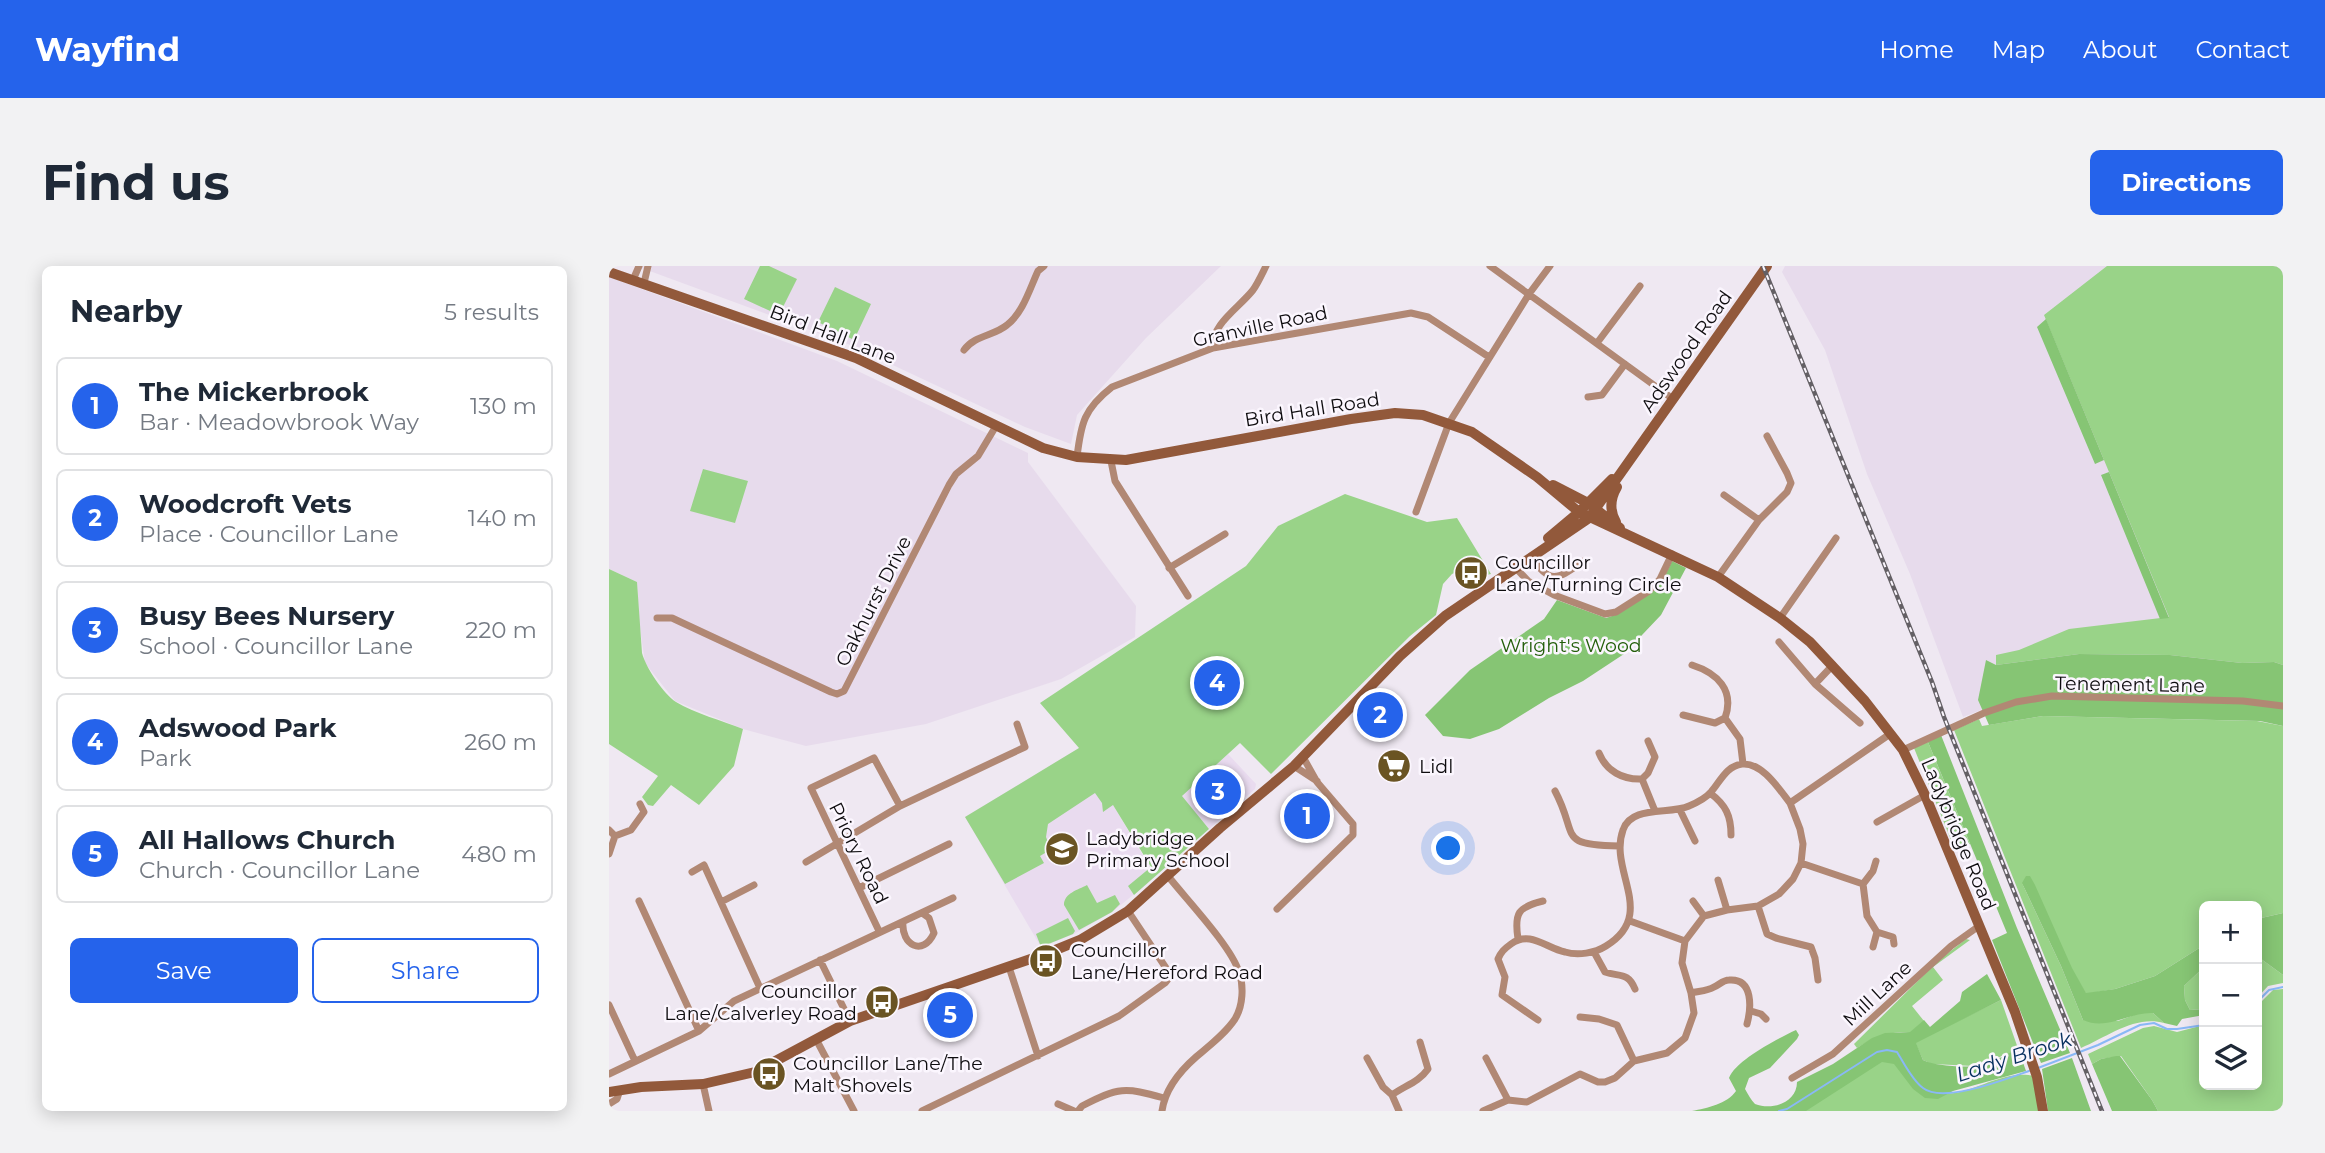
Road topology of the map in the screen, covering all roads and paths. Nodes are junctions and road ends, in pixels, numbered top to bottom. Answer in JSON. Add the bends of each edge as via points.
{"nodes":[{"id":1,"x":639,"y":266,"type":"edge"},
{"id":2,"x":648,"y":266,"type":"edge"},
{"id":3,"x":1044,"y":266,"type":"edge"},
{"id":4,"x":1266,"y":266,"type":"edge"},
{"id":5,"x":1490,"y":266,"type":"edge"},
{"id":6,"x":1551,"y":266,"type":"edge"},
{"id":7,"x":1767,"y":266,"type":"edge"},
{"id":8,"x":609,"y":272,"type":"edge"},
{"id":9,"x":638,"y":282,"type":"junction"},
{"id":10,"x":1640,"y":286,"type":"dead end"},
{"id":11,"x":1529,"y":294,"type":"junction"},
{"id":12,"x":1597,"y":343,"type":"junction"},
{"id":13,"x":1213,"y":348,"type":"junction"},
{"id":14,"x":964,"y":350,"type":"dead end"},
{"id":15,"x":1489,"y":357,"type":"junction"},
{"id":16,"x":1625,"y":364,"type":"junction"},
{"id":17,"x":1588,"y":397,"type":"dead end"},
{"id":18,"x":1673,"y":399,"type":"junction"},
{"id":19,"x":1449,"y":423,"type":"junction"},
{"id":20,"x":996,"y":426,"type":"junction"},
{"id":21,"x":1767,"y":436,"type":"dead end"},
{"id":22,"x":1634,"y":456,"type":"junction"},
{"id":23,"x":1077,"y":457,"type":"junction"},
{"id":24,"x":1111,"y":461,"type":"junction"},
{"id":25,"x":1537,"y":477,"type":"junction"},
{"id":26,"x":1724,"y":495,"type":"dead end"},
{"id":27,"x":1592,"y":505,"type":"junction"},
{"id":28,"x":1416,"y":512,"type":"dead end"},
{"id":29,"x":1584,"y":515,"type":"junction"},
{"id":30,"x":1759,"y":520,"type":"junction"},
{"id":31,"x":1626,"y":533,"type":"junction"},
{"id":32,"x":1225,"y":534,"type":"dead end"},
{"id":33,"x":1836,"y":538,"type":"dead end"},
{"id":34,"x":1672,"y":554,"type":"junction"},
{"id":35,"x":1531,"y":556,"type":"junction"},
{"id":36,"x":1584,"y":561,"type":"dead end"},
{"id":37,"x":1169,"y":568,"type":"junction"},
{"id":38,"x":1510,"y":570,"type":"junction"},
{"id":39,"x":1719,"y":577,"type":"junction"},
{"id":40,"x":1188,"y":596,"type":"dead end"},
{"id":41,"x":657,"y":618,"type":"dead end"},
{"id":42,"x":1780,"y":618,"type":"junction"},
{"id":43,"x":1779,"y":642,"type":"dead end"},
{"id":44,"x":1692,"y":665,"type":"dead end"},
{"id":45,"x":1833,"y":666,"type":"junction"},
{"id":46,"x":1815,"y":684,"type":"junction"},
{"id":47,"x":2283,"y":706,"type":"edge"},
{"id":48,"x":1683,"y":715,"type":"dead end"},
{"id":49,"x":1725,"y":718,"type":"junction"},
{"id":50,"x":1860,"y":723,"type":"dead end"},
{"id":51,"x":1017,"y":724,"type":"dead end"},
{"id":52,"x":1890,"y":734,"type":"junction"},
{"id":53,"x":1648,"y":741,"type":"dead end"},
{"id":54,"x":1903,"y":750,"type":"junction"},
{"id":55,"x":1599,"y":753,"type":"dead end"},
{"id":56,"x":1303,"y":757,"type":"junction"},
{"id":57,"x":1743,"y":764,"type":"junction"},
{"id":58,"x":1294,"y":766,"type":"junction"},
{"id":59,"x":1642,"y":779,"type":"junction"},
{"id":60,"x":1317,"y":782,"type":"junction"},
{"id":61,"x":1555,"y":791,"type":"dead end"},
{"id":62,"x":1710,"y":793,"type":"junction"},
{"id":63,"x":1926,"y":795,"type":"junction"},
{"id":64,"x":1790,"y":803,"type":"junction"},
{"id":65,"x":640,"y":804,"type":"dead end"},
{"id":66,"x":900,"y":806,"type":"junction"},
{"id":67,"x":1680,"y":810,"type":"junction"},
{"id":68,"x":1655,"y":811,"type":"junction"},
{"id":69,"x":1877,"y":822,"type":"dead end"},
{"id":70,"x":612,"y":833,"type":"edge"},
{"id":71,"x":1731,"y":835,"type":"dead end"},
{"id":72,"x":1695,"y":841,"type":"dead end"},
{"id":73,"x":949,"y":844,"type":"dead end"},
{"id":74,"x":836,"y":845,"type":"junction"},
{"id":75,"x":1619,"y":846,"type":"junction"},
{"id":76,"x":609,"y":854,"type":"edge"},
{"id":77,"x":1876,"y":861,"type":"dead end"},
{"id":78,"x":806,"y":862,"type":"dead end"},
{"id":79,"x":1801,"y":863,"type":"junction"},
{"id":80,"x":692,"y":872,"type":"dead end"},
{"id":81,"x":1168,"y":876,"type":"junction"},
{"id":82,"x":1718,"y":880,"type":"dead end"},
{"id":83,"x":1863,"y":884,"type":"junction"},
{"id":84,"x":754,"y":885,"type":"dead end"},
{"id":85,"x":859,"y":888,"type":"junction"},
{"id":86,"x":953,"y":898,"type":"dead end"},
{"id":87,"x":639,"y":901,"type":"dead end"},
{"id":88,"x":1543,"y":901,"type":"dead end"},
{"id":89,"x":1693,"y":901,"type":"dead end"},
{"id":90,"x":721,"y":902,"type":"junction"},
{"id":91,"x":1758,"y":906,"type":"junction"},
{"id":92,"x":1277,"y":909,"type":"dead end"},
{"id":93,"x":1727,"y":910,"type":"junction"},
{"id":94,"x":1128,"y":911,"type":"junction"},
{"id":95,"x":922,"y":913,"type":"junction"},
{"id":96,"x":1704,"y":916,"type":"junction"},
{"id":97,"x":1630,"y":921,"type":"junction"},
{"id":98,"x":903,"y":922,"type":"junction"},
{"id":99,"x":1979,"y":926,"type":"junction"},
{"id":100,"x":879,"y":932,"type":"junction"},
{"id":101,"x":1877,"y":932,"type":"junction"},
{"id":102,"x":1518,"y":939,"type":"junction"},
{"id":103,"x":1685,"y":941,"type":"junction"},
{"id":104,"x":1894,"y":944,"type":"dead end"},
{"id":105,"x":1873,"y":947,"type":"dead end"},
{"id":106,"x":1594,"y":951,"type":"junction"},
{"id":107,"x":820,"y":960,"type":"junction"},
{"id":108,"x":1009,"y":967,"type":"junction"},
{"id":109,"x":1640,"y":975,"type":"dead end"},
{"id":110,"x":1818,"y":980,"type":"dead end"},
{"id":111,"x":760,"y":988,"type":"junction"},
{"id":112,"x":1691,"y":993,"type":"junction"},
{"id":113,"x":609,"y":1005,"type":"edge"},
{"id":114,"x":1751,"y":1011,"type":"junction"},
{"id":115,"x":1580,"y":1017,"type":"dead end"},
{"id":116,"x":1766,"y":1019,"type":"dead end"},
{"id":117,"x":1538,"y":1020,"type":"dead end"},
{"id":118,"x":850,"y":1021,"type":"junction"},
{"id":119,"x":1747,"y":1024,"type":"dead end"},
{"id":120,"x":699,"y":1031,"type":"junction"},
{"id":121,"x":817,"y":1041,"type":"junction"},
{"id":122,"x":1420,"y":1042,"type":"dead end"},
{"id":123,"x":1038,"y":1056,"type":"junction"},
{"id":124,"x":1367,"y":1058,"type":"dead end"},
{"id":125,"x":1486,"y":1058,"type":"dead end"},
{"id":126,"x":635,"y":1061,"type":"junction"},
{"id":127,"x":1633,"y":1061,"type":"junction"},
{"id":128,"x":609,"y":1074,"type":"edge"},
{"id":129,"x":1792,"y":1078,"type":"dead end"},
{"id":130,"x":703,"y":1084,"type":"junction"},
{"id":131,"x":620,"y":1090,"type":"junction"},
{"id":132,"x":609,"y":1093,"type":"edge"},
{"id":133,"x":1392,"y":1096,"type":"junction"},
{"id":134,"x":1164,"y":1098,"type":"junction"},
{"id":135,"x":1508,"y":1100,"type":"junction"},
{"id":136,"x":609,"y":1104,"type":"edge"},
{"id":137,"x":1058,"y":1104,"type":"dead end"},
{"id":138,"x":709,"y":1111,"type":"edge"},
{"id":139,"x":854,"y":1111,"type":"edge"},
{"id":140,"x":922,"y":1111,"type":"edge"},
{"id":141,"x":1076,"y":1111,"type":"edge"},
{"id":142,"x":1162,"y":1111,"type":"edge"},
{"id":143,"x":1399,"y":1111,"type":"edge"},
{"id":144,"x":1483,"y":1111,"type":"edge"},
{"id":145,"x":2043,"y":1111,"type":"edge"}],
"edges":[{"from":1,"to":9,"type":"street"},
{"from":2,"to":9,"type":"street"},
{"from":3,"to":14,"type":"street","via":[[1007,326],[975,339]]},
{"from":4,"to":13,"type":"street","via":[[1254,289],[1221,324]]},
{"from":5,"to":11,"type":"street"},
{"from":6,"to":11,"type":"street"},
{"from":7,"to":18,"type":"street","name":"Adswood Road"},
{"from":8,"to":9,"type":"street","name":"Bird Hall Lane"},
{"from":9,"to":20,"type":"street","name":"Bird Hall Lane","via":[[856,358]]},
{"from":10,"to":12,"type":"street"},
{"from":11,"to":12,"type":"street"},
{"from":11,"to":15,"type":"street"},
{"from":12,"to":16,"type":"street"},
{"from":13,"to":15,"type":"street","name":"Granville Road","via":[[1411,313],[1428,317]]},
{"from":13,"to":23,"type":"street","name":"Granville Road","via":[[1104,393],[1082,420]]},
{"from":15,"to":19,"type":"street"},
{"from":16,"to":17,"type":"street","via":[[1602,395]]},
{"from":16,"to":18,"type":"street"},
{"from":18,"to":22,"type":"street","name":"Adswood Road"},
{"from":19,"to":24,"type":"street","name":"Bird Hall Road","via":[[1423,415],[1395,414]]},
{"from":19,"to":25,"type":"street","name":"Bird Hall Road","via":[[1472,432]]},
{"from":19,"to":28,"type":"street"},
{"from":20,"to":23,"type":"street","name":"Bird Hall Lane","via":[[1043,448]]},
{"from":20,"to":41,"type":"street","name":"Oakhurst Drive","via":[[978,456],[949,485],[844,691],[831,692],[672,618]]},
{"from":21,"to":30,"type":"street","via":[[1791,483]]},
{"from":22,"to":27,"type":"street","name":"Adswood Road"},
{"from":22,"to":31,"type":"street","name":"Adswood Road","via":[[1611,504],[1615,520]]},
{"from":23,"to":24,"type":"street","name":"Bird Hall Road"},
{"from":24,"to":37,"type":"street","via":[[1115,481]]},
{"from":25,"to":27,"type":"street","name":"Bird Hall Road"},
{"from":25,"to":29,"type":"street","name":"Bird Hall Road"},
{"from":26,"to":30,"type":"street"},
{"from":27,"to":29,"type":"street","name":"Adswood Road"},
{"from":27,"to":31,"type":"street","name":"Ladybridge Road"},
{"from":29,"to":31,"type":"street","name":"Ladybridge Road"},
{"from":29,"to":35,"type":"street"},
{"from":29,"to":38,"type":"street"},
{"from":30,"to":39,"type":"street"},
{"from":31,"to":34,"type":"street","name":"Ladybridge Road"},
{"from":32,"to":37,"type":"street"},
{"from":33,"to":42,"type":"street"},
{"from":34,"to":38,"type":"street","via":[[1649,591],[1605,614],[1554,595]]},
{"from":34,"to":39,"type":"street","name":"Ladybridge Road"},
{"from":35,"to":36,"type":"street","via":[[1540,569],[1555,578]]},
{"from":35,"to":38,"type":"street"},
{"from":37,"to":40,"type":"street"},
{"from":38,"to":56,"type":"street","via":[[1445,616],[1400,656]]},
{"from":39,"to":42,"type":"street","name":"Ladybridge Road"},
{"from":42,"to":45,"type":"street","name":"Ladybridge Road"},
{"from":43,"to":46,"type":"street"},
{"from":44,"to":49,"type":"street","via":[[1708,670],[1724,688],[1729,707]]},
{"from":45,"to":46,"type":"street"},
{"from":45,"to":52,"type":"street","name":"Ladybridge Road"},
{"from":46,"to":50,"type":"street"},
{"from":47,"to":54,"type":"street","name":"Tenement Lane","via":[[2052,696],[1985,713]]},
{"from":48,"to":49,"type":"street","via":[[1715,723]]},
{"from":49,"to":57,"type":"street","via":[[1740,740]]},
{"from":51,"to":66,"type":"street","via":[[1025,747]]},
{"from":52,"to":54,"type":"street","name":"Ladybridge Road"},
{"from":52,"to":64,"type":"street"},
{"from":53,"to":59,"type":"street","via":[[1655,757]]},
{"from":54,"to":63,"type":"street","name":"Ladybridge Road"},
{"from":55,"to":59,"type":"street","via":[[1608,768],[1630,779]]},
{"from":56,"to":58,"type":"street"},
{"from":56,"to":60,"type":"street"},
{"from":57,"to":62,"type":"street","via":[[1723,775]]},
{"from":57,"to":64,"type":"street","via":[[1767,775]]},
{"from":58,"to":60,"type":"street"},
{"from":58,"to":81,"type":"street"},
{"from":59,"to":68,"type":"street"},
{"from":60,"to":92,"type":"street","via":[[1353,824],[1353,835]]},
{"from":61,"to":75,"type":"street","via":[[1574,839],[1590,846]]},
{"from":62,"to":67,"type":"street"},
{"from":62,"to":71,"type":"street","via":[[1731,818]]},
{"from":63,"to":69,"type":"street"},
{"from":63,"to":99,"type":"street","name":"Ladybridge Road"},
{"from":64,"to":79,"type":"street","via":[[1803,844]]},
{"from":65,"to":70,"type":"street","via":[[644,813],[631,830]]},
{"from":66,"to":74,"type":"street"},
{"from":66,"to":74,"type":"street","name":"Priory Road","via":[[874,758],[811,788]]},
{"from":67,"to":68,"type":"street"},
{"from":67,"to":72,"type":"street"},
{"from":68,"to":75,"type":"street","via":[[1631,819],[1623,827]]},
{"from":70,"to":76,"type":"street"},
{"from":73,"to":85,"type":"street"},
{"from":74,"to":78,"type":"street"},
{"from":74,"to":85,"type":"street","name":"Priory Road"},
{"from":75,"to":97,"type":"street"},
{"from":77,"to":83,"type":"street"},
{"from":79,"to":83,"type":"street"},
{"from":79,"to":91,"type":"street","via":[[1786,887]]},
{"from":80,"to":90,"type":"street","via":[[703,865]]},
{"from":81,"to":94,"type":"street"},
{"from":81,"to":134,"type":"street","via":[[1228,952],[1242,988],[1235,1018],[1186,1066]]},
{"from":82,"to":93,"type":"street"},
{"from":83,"to":101,"type":"street","via":[[1867,916]]},
{"from":84,"to":90,"type":"street"},
{"from":85,"to":100,"type":"street","name":"Priory Road"},
{"from":86,"to":95,"type":"street"},
{"from":87,"to":120,"type":"street"},
{"from":88,"to":102,"type":"street","via":[[1526,905],[1518,914]]},
{"from":89,"to":96,"type":"street"},
{"from":90,"to":111,"type":"street"},
{"from":91,"to":93,"type":"street"},
{"from":91,"to":110,"type":"street","via":[[1767,934],[1811,947]]},
{"from":93,"to":96,"type":"street"},
{"from":94,"to":108,"type":"street","via":[[1069,945]]},
{"from":94,"to":123,"type":"street","via":[[1168,971],[1167,981],[1119,1016]]},
{"from":95,"to":98,"type":"street"},
{"from":95,"to":98,"type":"street","via":[[934,933],[924,946],[907,940]]},
{"from":96,"to":103,"type":"street"},
{"from":97,"to":103,"type":"street"},
{"from":97,"to":106,"type":"street","via":[[1606,946]]},
{"from":98,"to":100,"type":"street"},
{"from":99,"to":129,"type":"street","name":"Mill Lane","via":[[1951,946],[1841,1048]]},
{"from":99,"to":145,"type":"street","name":"Ladybridge Road","via":[[2030,1054]]},
{"from":100,"to":107,"type":"street"},
{"from":101,"to":104,"type":"street","via":[[1893,937]]},
{"from":101,"to":105,"type":"street"},
{"from":102,"to":106,"type":"street","via":[[1533,938],[1564,952]]},
{"from":102,"to":117,"type":"street","via":[[1501,951],[1498,959],[1505,977],[1502,995]]},
{"from":103,"to":112,"type":"street","via":[[1682,962]]},
{"from":106,"to":109,"type":"street","via":[[1605,972],[1623,974],[1633,985]]},
{"from":107,"to":111,"type":"street"},
{"from":107,"to":118,"type":"street"},
{"from":108,"to":118,"type":"street"},
{"from":108,"to":123,"type":"street"},
{"from":111,"to":120,"type":"street","via":[[734,1001]]},
{"from":112,"to":114,"type":"street","via":[[1731,979],[1744,986]]},
{"from":112,"to":127,"type":"street","via":[[1694,1013],[1685,1038],[1667,1053]]},
{"from":113,"to":126,"type":"street"},
{"from":114,"to":116,"type":"street"},
{"from":114,"to":119,"type":"street"},
{"from":115,"to":127,"type":"street","via":[[1617,1025]]},
{"from":118,"to":121,"type":"street"},
{"from":120,"to":126,"type":"street"},
{"from":121,"to":130,"type":"street","via":[[764,1069]]},
{"from":121,"to":139,"type":"street"},
{"from":122,"to":133,"type":"street","via":[[1427,1069],[1421,1079]]},
{"from":123,"to":140,"type":"street"},
{"from":124,"to":133,"type":"street"},
{"from":125,"to":135,"type":"street"},
{"from":126,"to":128,"type":"street"},
{"from":127,"to":135,"type":"street","via":[[1605,1082],[1580,1074],[1527,1102]]},
{"from":130,"to":131,"type":"street"},
{"from":130,"to":138,"type":"street"},
{"from":131,"to":132,"type":"street"},
{"from":131,"to":136,"type":"street"},
{"from":133,"to":143,"type":"street"},
{"from":134,"to":141,"type":"street","via":[[1121,1089]]},
{"from":134,"to":142,"type":"street"},
{"from":135,"to":144,"type":"street"},
{"from":137,"to":141,"type":"street"}]}
